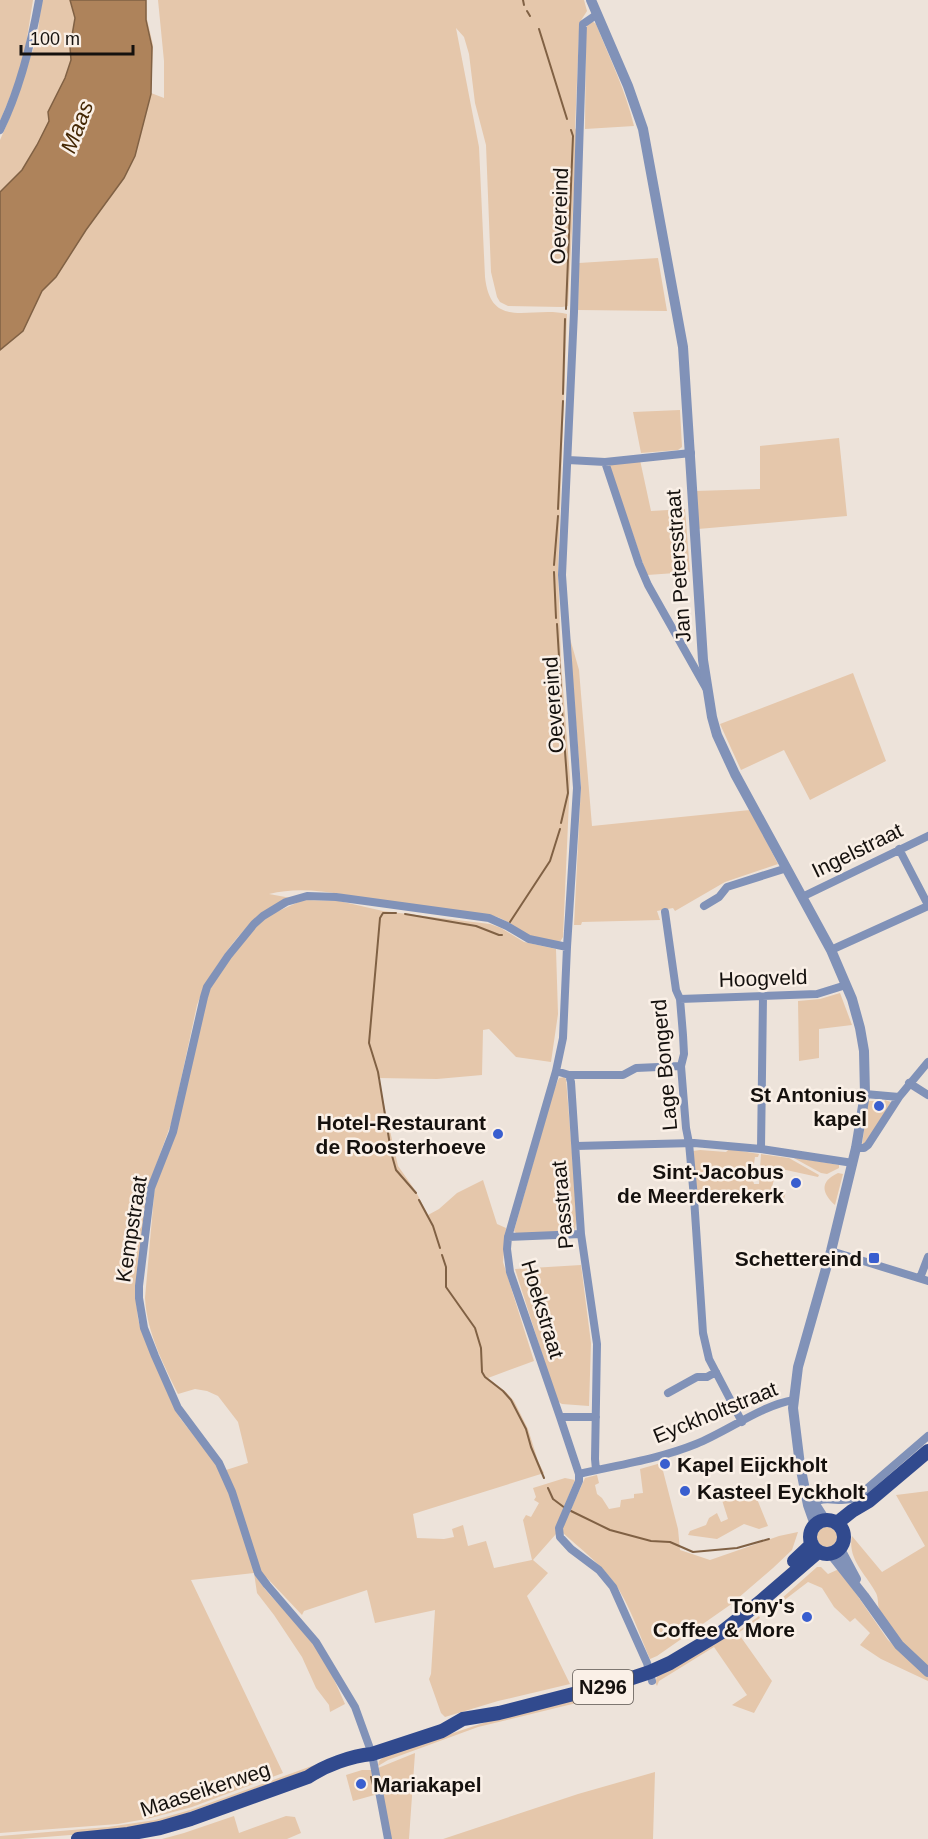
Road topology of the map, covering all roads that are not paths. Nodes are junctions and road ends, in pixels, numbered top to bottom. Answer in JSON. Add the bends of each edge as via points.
{"nodes":[{"id":1,"x":39,"y":0,"type":"edge"},
{"id":2,"x":591,"y":0,"type":"edge"},
{"id":3,"x":596,"y":15,"type":"junction"},
{"id":4,"x":0,"y":130,"type":"edge"},
{"id":5,"x":691,"y":453,"type":"junction"},
{"id":6,"x":567,"y":460,"type":"junction"},
{"id":7,"x":605,"y":462,"type":"junction"},
{"id":8,"x":708,"y":691,"type":"junction"},
{"id":9,"x":928,"y":836,"type":"edge"},
{"id":10,"x":899,"y":849,"type":"junction"},
{"id":11,"x":786,"y":868,"type":"junction"},
{"id":12,"x":802,"y":897,"type":"junction"},
{"id":13,"x":704,"y":906,"type":"dead end"},
{"id":14,"x":928,"y":906,"type":"edge"},
{"id":15,"x":666,"y":912,"type":"dead end"},
{"id":16,"x":567,"y":947,"type":"junction"},
{"id":17,"x":831,"y":950,"type":"junction"},
{"id":18,"x":846,"y":985,"type":"junction"},
{"id":19,"x":763,"y":997,"type":"junction"},
{"id":20,"x":680,"y":999,"type":"junction"},
{"id":21,"x":928,"y":1062,"type":"edge"},
{"id":22,"x":681,"y":1066,"type":"junction"},
{"id":23,"x":556,"y":1071,"type":"junction"},
{"id":24,"x":569,"y":1075,"type":"junction"},
{"id":25,"x":909,"y":1083,"type":"junction"},
{"id":26,"x":864,"y":1094,"type":"junction"},
{"id":27,"x":928,"y":1095,"type":"edge"},
{"id":28,"x":899,"y":1097,"type":"junction"},
{"id":29,"x":689,"y":1143,"type":"junction"},
{"id":30,"x":576,"y":1146,"type":"junction"},
{"id":31,"x":856,"y":1148,"type":"junction"},
{"id":32,"x":761,"y":1149,"type":"junction"},
{"id":33,"x":853,"y":1163,"type":"junction"},
{"id":34,"x":694,"y":1198,"type":"junction"},
{"id":35,"x":751,"y":1200,"type":"dead end"},
{"id":36,"x":581,"y":1234,"type":"junction"},
{"id":37,"x":508,"y":1237,"type":"junction"},
{"id":38,"x":831,"y":1251,"type":"junction"},
{"id":39,"x":928,"y":1257,"type":"edge"},
{"id":40,"x":924,"y":1280,"type":"edge"},
{"id":41,"x":716,"y":1372,"type":"junction"},
{"id":42,"x":668,"y":1393,"type":"dead end"},
{"id":43,"x":794,"y":1400,"type":"junction"},
{"id":44,"x":596,"y":1417,"type":"junction"},
{"id":45,"x":560,"y":1418,"type":"junction"},
{"id":46,"x":741,"y":1422,"type":"junction"},
{"id":47,"x":928,"y":1436,"type":"edge"},
{"id":48,"x":928,"y":1451,"type":"edge"},
{"id":49,"x":596,"y":1470,"type":"junction"},
{"id":50,"x":579,"y":1474,"type":"junction"},
{"id":51,"x":811,"y":1503,"type":"junction"},
{"id":52,"x":830,"y":1524,"type":"junction"},
{"id":53,"x":825,"y":1550,"type":"junction"},
{"id":54,"x":649,"y":1672,"type":"junction"},
{"id":55,"x":928,"y":1672,"type":"edge"},
{"id":56,"x":372,"y":1754,"type":"junction"},
{"id":57,"x":78,"y":1839,"type":"edge"},
{"id":58,"x":388,"y":1839,"type":"edge"}],
"edges":[{"from":1,"to":4,"type":"street","via":[[32,40]]},
{"from":2,"to":3,"type":"street","name":"Jan Petersstraat"},
{"from":3,"to":5,"type":"street","name":"Jan Petersstraat","via":[[643,129],[683,347]]},
{"from":3,"to":6,"type":"street","name":"Oevereind","via":[[583,24]]},
{"from":5,"to":7,"type":"street"},
{"from":5,"to":8,"type":"street","name":"Jan Petersstraat"},
{"from":6,"to":7,"type":"street"},
{"from":6,"to":16,"type":"street","name":"Oevereind","via":[[562,575],[577,788]]},
{"from":7,"to":8,"type":"street","via":[[648,585]]},
{"from":8,"to":11,"type":"street","name":"Jan Petersstraat","via":[[717,735]]},
{"from":9,"to":10,"type":"street","name":"Ingelstraat"},
{"from":10,"to":12,"type":"street","name":"Ingelstraat"},
{"from":10,"to":14,"type":"street"},
{"from":11,"to":12,"type":"street","name":"Jan Petersstraat"},
{"from":11,"to":13,"type":"street","via":[[727,887]]},
{"from":12,"to":17,"type":"street","name":"Jan Petersstraat"},
{"from":14,"to":17,"type":"street"},
{"from":15,"to":20,"type":"street","name":"Lage Bongerd"},
{"from":16,"to":23,"type":"street","via":[[563,1038]]},
{"from":16,"to":56,"type":"street","name":"Kempstraat","via":[[529,939],[489,918],[336,897],[307,896],[286,902],[247,931],[207,987],[173,1132],[151,1188],[139,1298],[144,1328],[178,1408],[219,1462],[258,1573],[324,1655],[355,1707]]},
{"from":17,"to":18,"type":"street","name":"Jan Petersstraat"},
{"from":18,"to":19,"type":"street","name":"Hoogveld","via":[[817,994]]},
{"from":18,"to":26,"type":"street","name":"Jan Petersstraat","via":[[864,1051]]},
{"from":19,"to":20,"type":"street","name":"Hoogveld"},
{"from":19,"to":32,"type":"street"},
{"from":20,"to":22,"type":"street","name":"Lage Bongerd","via":[[684,1054]]},
{"from":21,"to":25,"type":"street"},
{"from":22,"to":24,"type":"street","via":[[636,1068],[623,1075]]},
{"from":22,"to":29,"type":"street","name":"Lage Bongerd"},
{"from":23,"to":24,"type":"street"},
{"from":23,"to":37,"type":"street","name":"Hoekstraat"},
{"from":24,"to":30,"type":"street","name":"Passtraat"},
{"from":25,"to":27,"type":"street"},
{"from":25,"to":28,"type":"street"},
{"from":26,"to":28,"type":"street"},
{"from":26,"to":31,"type":"street","name":"Jan Petersstraat"},
{"from":28,"to":31,"type":"street","via":[[868,1145]]},
{"from":29,"to":30,"type":"street"},
{"from":29,"to":32,"type":"street"},
{"from":29,"to":34,"type":"street","name":"Lage Bongerd"},
{"from":30,"to":36,"type":"street","name":"Passtraat"},
{"from":31,"to":33,"type":"street","name":"Jan Petersstraat"},
{"from":32,"to":33,"type":"street"},
{"from":33,"to":38,"type":"street","name":"Jan Petersstraat"},
{"from":34,"to":35,"type":"street"},
{"from":34,"to":41,"type":"street","name":"Lage Bongerd","via":[[703,1333]]},
{"from":36,"to":37,"type":"street"},
{"from":36,"to":44,"type":"street","name":"Passtraat","via":[[597,1344]]},
{"from":37,"to":45,"type":"street","name":"Hoekstraat","via":[[510,1272]]},
{"from":38,"to":40,"type":"street"},
{"from":38,"to":43,"type":"street","name":"Jan Petersstraat","via":[[798,1367]]},
{"from":39,"to":40,"type":"street"},
{"from":41,"to":42,"type":"street","via":[[697,1377]]},
{"from":41,"to":46,"type":"street","name":"Lage Bongerd"},
{"from":43,"to":46,"type":"street","name":"Eyckholtstraat","via":[[775,1404]]},
{"from":43,"to":51,"type":"street","name":"Jan Petersstraat","via":[[797,1450]]},
{"from":44,"to":45,"type":"street"},
{"from":44,"to":49,"type":"street","name":"Passtraat"},
{"from":45,"to":50,"type":"street","name":"Hoekstraat"},
{"from":46,"to":49,"type":"street","name":"Eyckholtstraat","via":[[693,1445]]},
{"from":47,"to":51,"type":"street","via":[[859,1496]]},
{"from":48,"to":52,"type":"main road","via":[[869,1501]]},
{"from":49,"to":50,"type":"street","name":"Eyckholtstraat"},
{"from":50,"to":54,"type":"street","via":[[559,1528],[560,1537],[613,1587]]},
{"from":51,"to":52,"type":"street","name":"Jan Petersstraat"},
{"from":52,"to":53,"type":"main road","via":[[844,1539]]},
{"from":52,"to":53,"type":"main road","via":[[810,1534]]},
{"from":53,"to":54,"type":"main road","name":"Maaseikerweg","number":"N296","via":[[780,1574],[700,1644]]},
{"from":53,"to":55,"type":"street","via":[[899,1645]]},
{"from":54,"to":56,"type":"main road","name":"Maaseikerweg","number":"N296","via":[[499,1713]]},
{"from":56,"to":57,"type":"main road","name":"Maaseikerweg","number":"N296","via":[[160,1828]]},
{"from":56,"to":58,"type":"street","name":"Kempstraat"}]}
